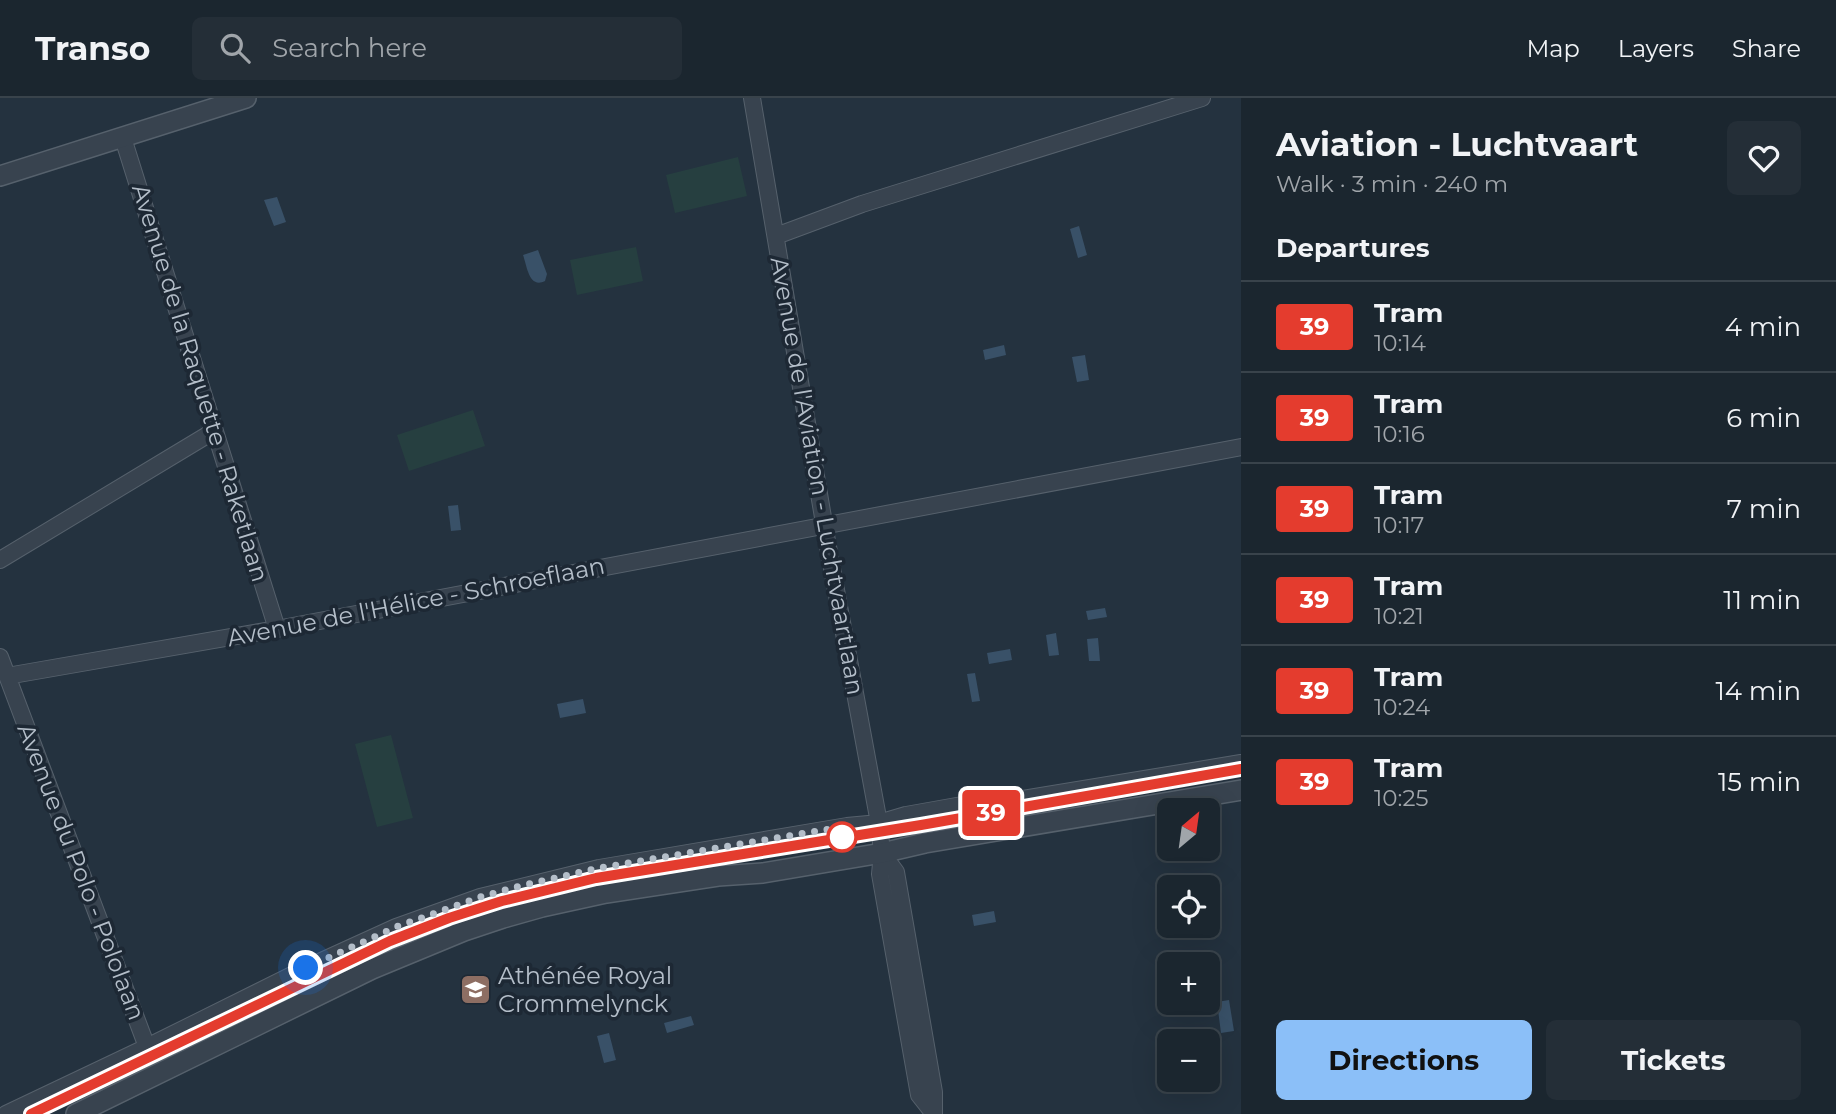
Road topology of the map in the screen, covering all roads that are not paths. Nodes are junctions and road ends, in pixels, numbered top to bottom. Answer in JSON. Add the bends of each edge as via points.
{"nodes":[{"id":1,"x":246,"y":98,"type":"edge"},
{"id":2,"x":752,"y":98,"type":"edge"},
{"id":3,"x":1202,"y":98,"type":"edge"},
{"id":4,"x":123,"y":138,"type":"junction"},
{"id":5,"x":0,"y":177,"type":"edge"},
{"id":6,"x":776,"y":236,"type":"junction"},
{"id":7,"x":214,"y":431,"type":"junction"},
{"id":8,"x":1241,"y":447,"type":"edge"},
{"id":9,"x":825,"y":526,"type":"junction"},
{"id":10,"x":0,"y":560,"type":"edge"},
{"id":11,"x":276,"y":629,"type":"junction"},
{"id":12,"x":0,"y":657,"type":"edge"},
{"id":13,"x":7,"y":676,"type":"junction"},
{"id":14,"x":1241,"y":763,"type":"edge"},
{"id":15,"x":1241,"y":790,"type":"edge"},
{"id":16,"x":879,"y":823,"type":"junction"},
{"id":17,"x":882,"y":853,"type":"junction"},
{"id":18,"x":147,"y":1047,"type":"junction"},
{"id":19,"x":6,"y":1114,"type":"edge"},
{"id":20,"x":76,"y":1114,"type":"edge"},
{"id":21,"x":928,"y":1114,"type":"edge"},
{"id":22,"x":934,"y":1114,"type":"edge"}],
"edges":[{"from":1,"to":4,"type":"street"},
{"from":2,"to":6,"type":"street","name":"Avenue de l'Aviation - Luchtvaartlaan"},
{"from":3,"to":6,"type":"street","via":[[862,204]]},
{"from":4,"to":5,"type":"street"},
{"from":4,"to":7,"type":"street","name":"Avenue de la Raquette - Raketlaan"},
{"from":6,"to":9,"type":"street","name":"Avenue de l'Aviation - Luchtvaartlaan"},
{"from":7,"to":10,"type":"street"},
{"from":7,"to":11,"type":"street","name":"Avenue de la Raquette - Raketlaan"},
{"from":8,"to":9,"type":"street","name":"Avenue de l'Hélice - Schroeflaan"},
{"from":9,"to":11,"type":"street","name":"Avenue de l'Hélice - Schroeflaan"},
{"from":9,"to":16,"type":"street","name":"Avenue de l'Aviation - Luchtvaartlaan"},
{"from":11,"to":13,"type":"street","name":"Avenue de l'Hélice - Schroeflaan"},
{"from":12,"to":13,"type":"street","name":"Avenue du Polo - Pololaan"},
{"from":13,"to":18,"type":"street","name":"Avenue du Polo - Pololaan"},
{"from":14,"to":16,"type":"street","via":[[1023,799],[990,800]]},
{"from":15,"to":17,"type":"street"},
{"from":16,"to":17,"type":"street","name":"Avenue de l'Aviation - Luchtvaartlaan"},
{"from":16,"to":18,"type":"street","via":[[599,868],[480,897],[396,927]]},
{"from":17,"to":20,"type":"street","via":[[606,893],[503,918],[372,969]]},
{"from":17,"to":22,"type":"street","name":"Avenue de l'Aviation - Luchtvaartlaan","via":[[880,874],[919,1095]]},
{"from":18,"to":19,"type":"street"},
{"from":21,"to":22,"type":"street"}]}
